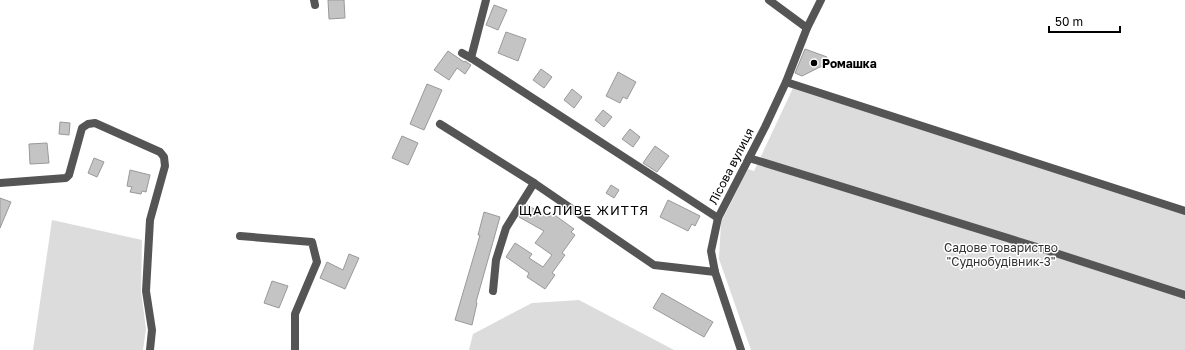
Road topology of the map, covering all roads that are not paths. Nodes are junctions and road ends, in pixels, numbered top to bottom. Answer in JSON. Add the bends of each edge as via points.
{"nodes":[{"id":1,"x":486,"y":0,"type":"edge"},
{"id":2,"x":769,"y":0,"type":"edge"},
{"id":3,"x":821,"y":0,"type":"edge"},
{"id":4,"x":808,"y":28,"type":"junction"},
{"id":5,"x":462,"y":53,"type":"dead end"},
{"id":6,"x":470,"y":58,"type":"junction"},
{"id":7,"x":786,"y":82,"type":"junction"},
{"id":8,"x":440,"y":124,"type":"dead end"},
{"id":9,"x":749,"y":158,"type":"junction"},
{"id":10,"x":0,"y":183,"type":"edge"},
{"id":11,"x":534,"y":183,"type":"junction"},
{"id":12,"x":1185,"y":211,"type":"edge"},
{"id":13,"x":718,"y":218,"type":"junction"},
{"id":14,"x":240,"y":236,"type":"dead end"},
{"id":15,"x":715,"y":272,"type":"junction"},
{"id":16,"x":493,"y":291,"type":"dead end"},
{"id":17,"x":1185,"y":295,"type":"edge"},
{"id":18,"x":150,"y":350,"type":"edge"},
{"id":19,"x":295,"y":350,"type":"edge"},
{"id":20,"x":740,"y":350,"type":"edge"}],
"edges":[{"from":1,"to":6,"type":"street"},
{"from":2,"to":4,"type":"street"},
{"from":3,"to":4,"type":"street","name":"Лісова вулиця"},
{"from":4,"to":7,"type":"street","name":"Лісова вулиця"},
{"from":5,"to":6,"type":"street"},
{"from":6,"to":13,"type":"street"},
{"from":7,"to":9,"type":"street","name":"Лісова вулиця"},
{"from":7,"to":12,"type":"street"},
{"from":8,"to":11,"type":"street"},
{"from":9,"to":13,"type":"street","name":"Лісова вулиця"},
{"from":9,"to":17,"type":"street"},
{"from":10,"to":18,"type":"street","via":[[66,178],[82,128],[88,124],[95,123],[160,152],[164,157],[165,166],[150,220],[146,291],[152,330]]},
{"from":11,"to":15,"type":"street","via":[[654,265]]},
{"from":11,"to":16,"type":"street","via":[[506,228],[496,260]]},
{"from":13,"to":15,"type":"street","name":"Лісова вулиця","via":[[711,251]]},
{"from":14,"to":19,"type":"street","via":[[312,242],[317,262],[295,314]]},
{"from":15,"to":20,"type":"street","name":"Лісова вулиця"}]}
